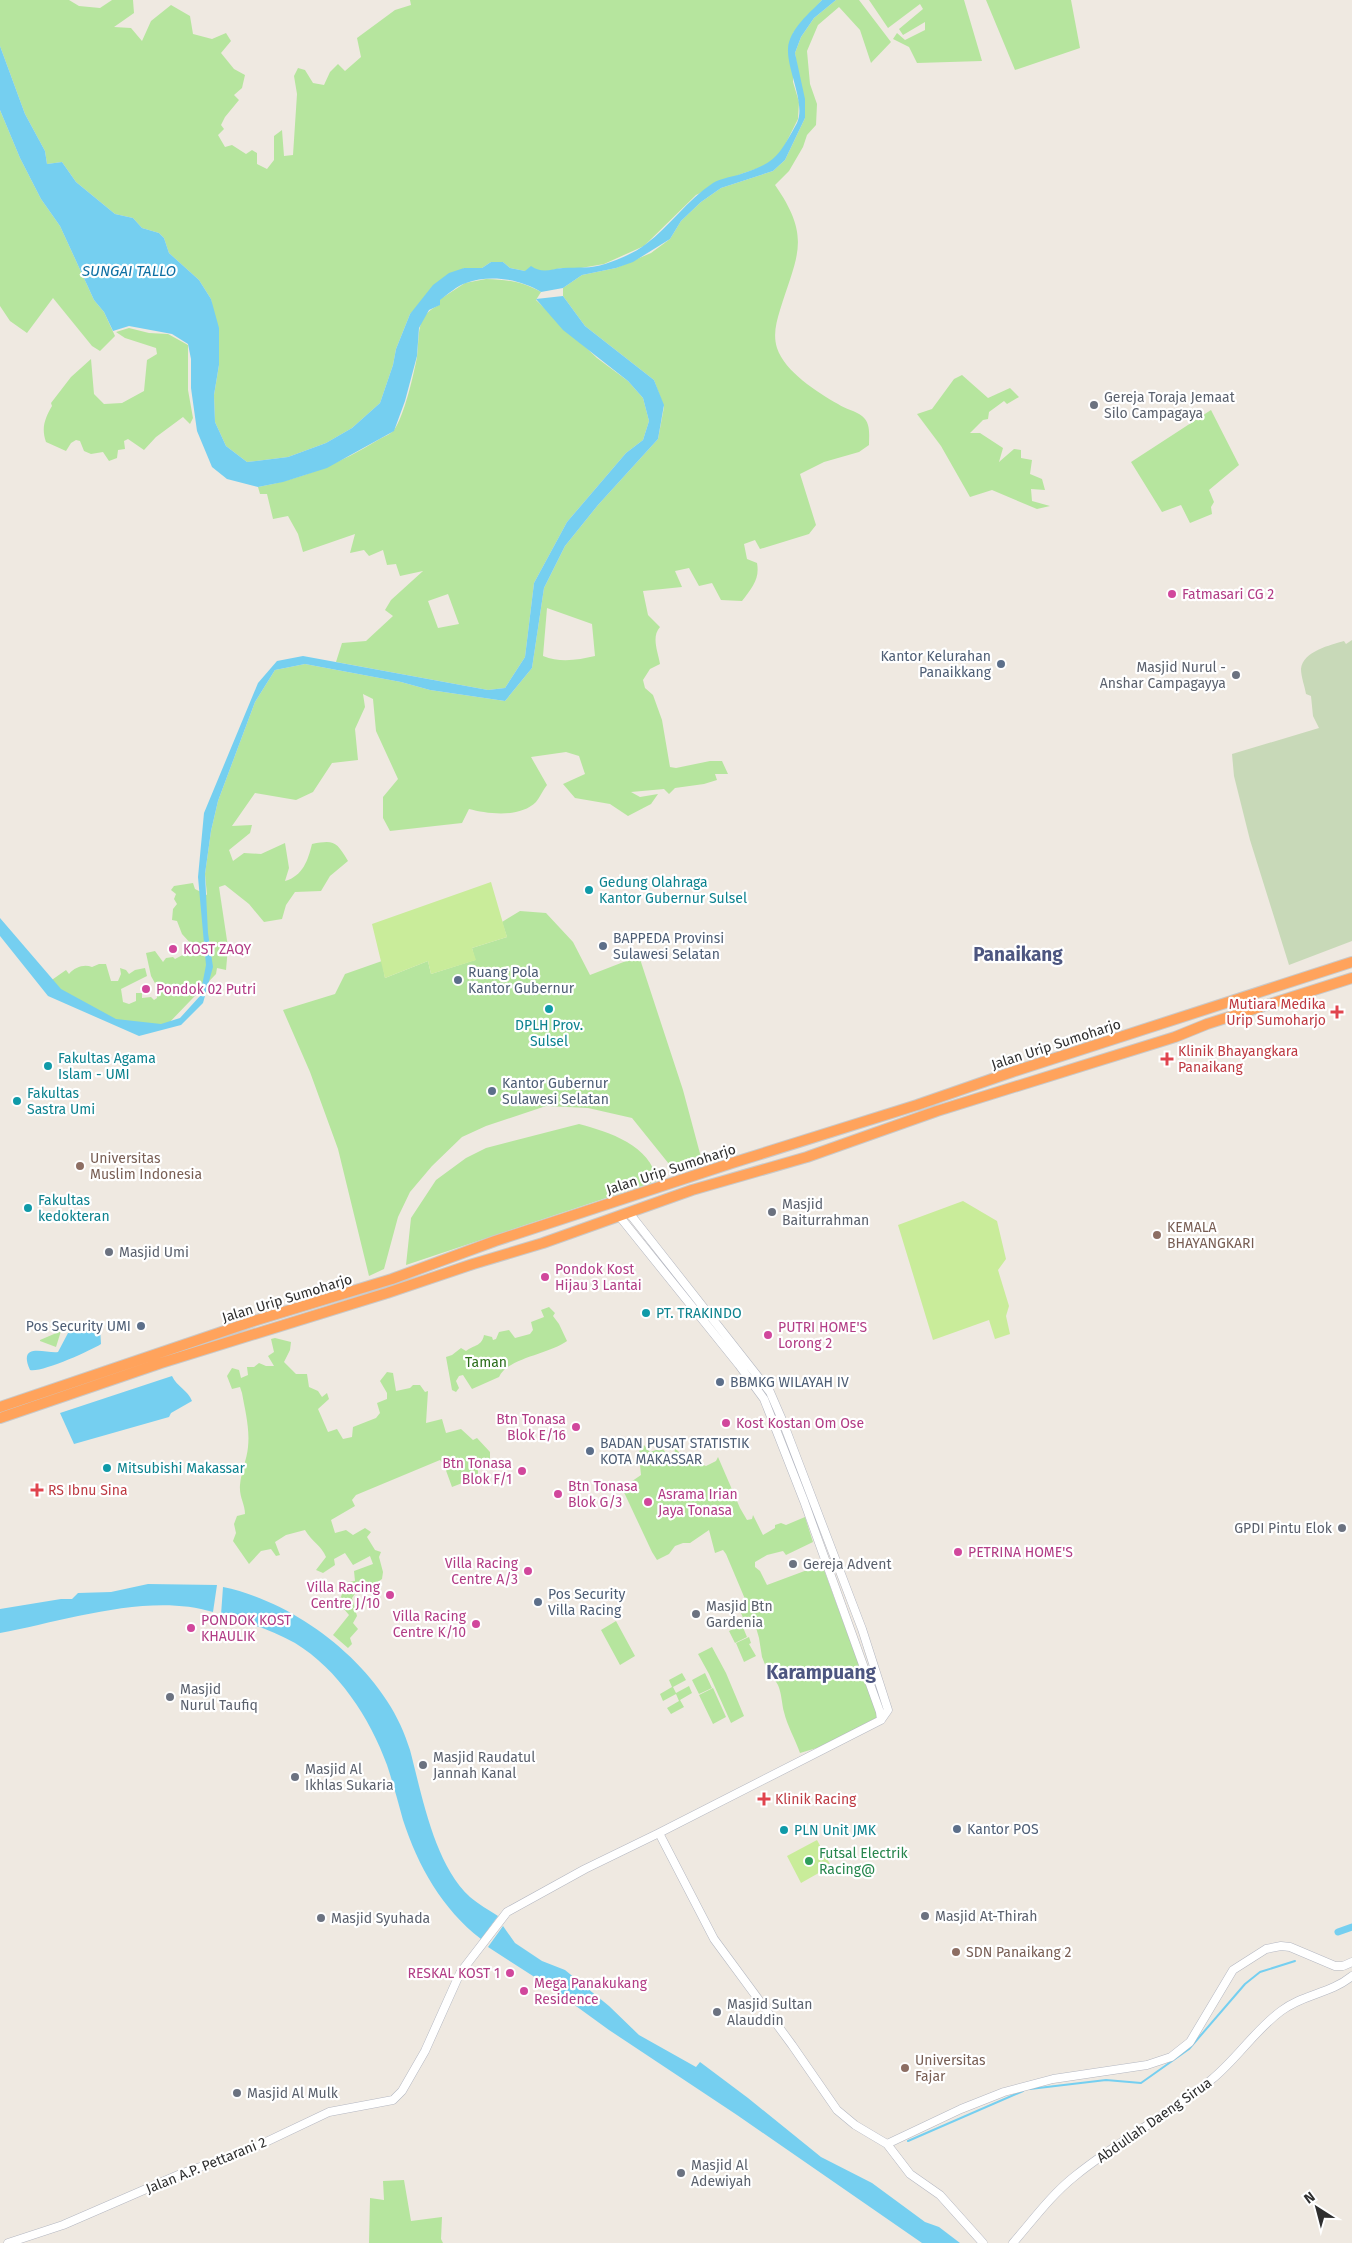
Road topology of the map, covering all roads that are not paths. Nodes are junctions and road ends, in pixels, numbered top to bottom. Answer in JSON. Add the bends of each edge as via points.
{"nodes":[{"id":1,"x":1352,"y":962,"type":"edge"},
{"id":2,"x":1352,"y":978,"type":"edge"},
{"id":3,"x":932,"y":1099,"type":"junction"},
{"id":4,"x":937,"y":1111,"type":"junction"},
{"id":5,"x":776,"y":1150,"type":"junction"},
{"id":6,"x":781,"y":1164,"type":"junction"},
{"id":7,"x":625,"y":1215,"type":"junction"},
{"id":8,"x":208,"y":1343,"type":"junction"},
{"id":9,"x":0,"y":1407,"type":"edge"},
{"id":10,"x":0,"y":1418,"type":"edge"},
{"id":11,"x":842,"y":1579,"type":"junction"},
{"id":12,"x":832,"y":1582,"type":"junction"},
{"id":13,"x":862,"y":1630,"type":"junction"},
{"id":14,"x":852,"y":1633,"type":"junction"},
{"id":15,"x":881,"y":1720,"type":"junction"},
{"id":16,"x":659,"y":1834,"type":"junction"},
{"id":17,"x":1352,"y":1962,"type":"edge"},
{"id":18,"x":1352,"y":1976,"type":"edge"},
{"id":19,"x":889,"y":2148,"type":"junction"},
{"id":20,"x":8,"y":2243,"type":"edge"},
{"id":21,"x":983,"y":2243,"type":"edge"},
{"id":22,"x":1013,"y":2243,"type":"edge"}],
"edges":[{"from":1,"to":3,"type":"highway","name":"Jalan Urip Sumoharjo"},
{"from":2,"to":4,"type":"highway","name":"Jalan Urip Sumoharjo"},
{"from":3,"to":4,"type":"highway"},
{"from":3,"to":5,"type":"highway","name":"Jalan Urip Sumoharjo"},
{"from":4,"to":6,"type":"highway","name":"Jalan Urip Sumoharjo"},
{"from":5,"to":6,"type":"highway"},
{"from":5,"to":8,"type":"highway","name":"Jalan Urip Sumoharjo","via":[[495,1241],[392,1279],[257,1320]]},
{"from":6,"to":7,"type":"highway","name":"Jalan Urip Sumoharjo","via":[[692,1190]]},
{"from":7,"to":8,"type":"highway","name":"Jalan Urip Sumoharjo","via":[[387,1294]]},
{"from":7,"to":11,"type":"main road","via":[[770,1392]]},
{"from":7,"to":12,"type":"main road","via":[[764,1399]]},
{"from":8,"to":9,"type":"highway","name":"Jalan Urip Sumoharjo"},
{"from":8,"to":10,"type":"highway","name":"Jalan Urip Sumoharjo"},
{"from":11,"to":12,"type":"main road"},
{"from":11,"to":13,"type":"main road"},
{"from":12,"to":14,"type":"main road"},
{"from":13,"to":14,"type":"main road"},
{"from":13,"to":15,"type":"main road","via":[[888,1710]]},
{"from":14,"to":15,"type":"main road"},
{"from":15,"to":16,"type":"main road"},
{"from":16,"to":19,"type":"main road","via":[[714,1940],[837,2110]]},
{"from":16,"to":20,"type":"main road","name":"Jalan A.P. Pettarani 2","via":[[511,1908],[460,1973],[425,2051],[402,2091],[390,2101],[329,2112],[249,2150],[183,2173],[86,2216]]},
{"from":17,"to":19,"type":"main road","via":[[1335,1966],[1290,1947],[1266,1949],[1232,1970],[1190,2042],[1171,2057],[1147,2065],[1053,2078],[1004,2092],[961,2109]]},
{"from":18,"to":22,"type":"main road","name":"Abdullah Daeng Sirua","via":[[1335,1988],[1281,2010],[1203,2086],[1105,2152],[1074,2177]]},
{"from":19,"to":21,"type":"main road","via":[[910,2174],[940,2195]]}]}
